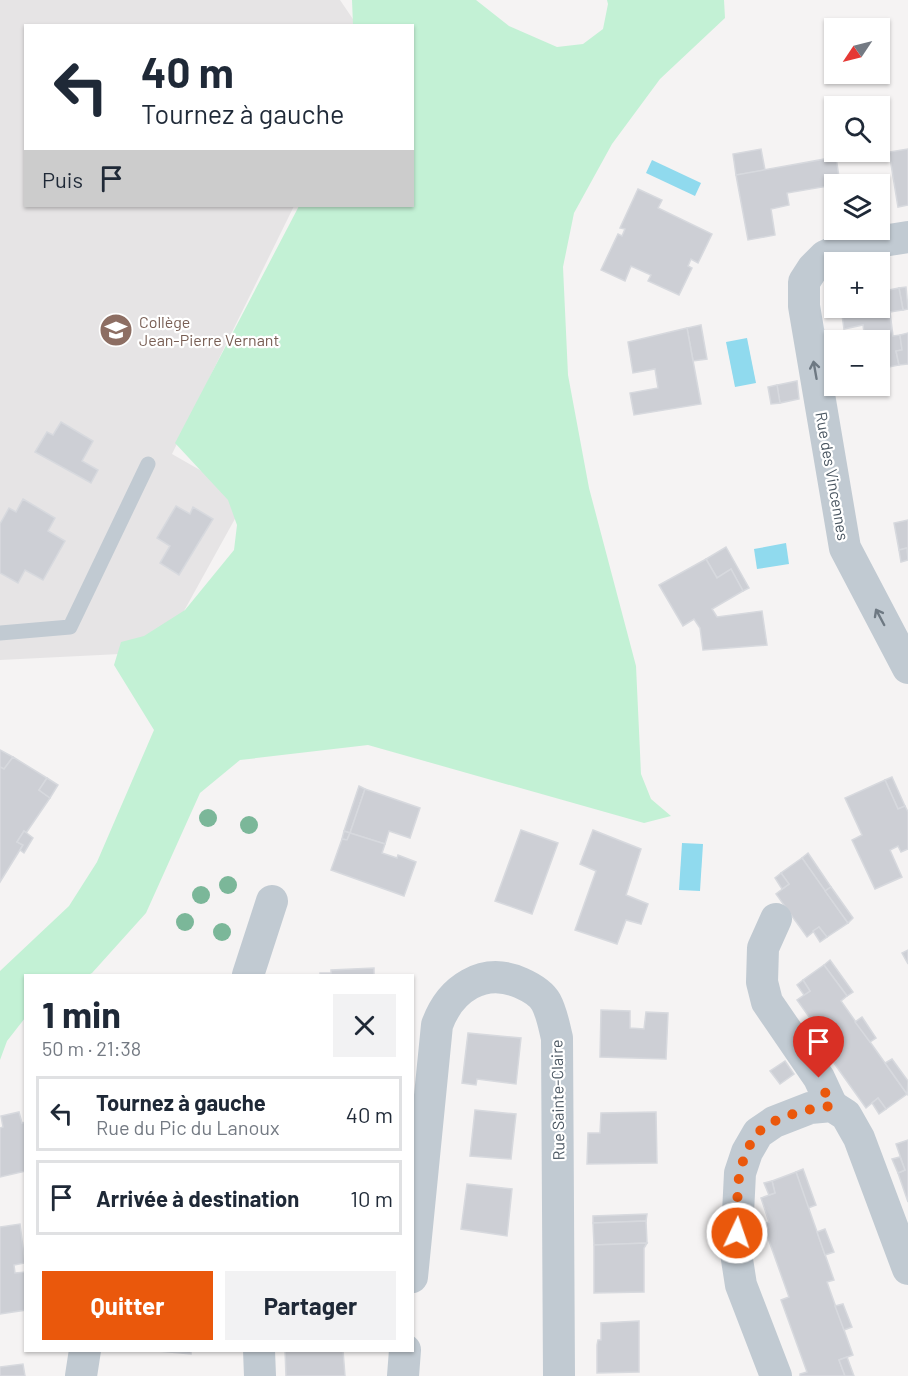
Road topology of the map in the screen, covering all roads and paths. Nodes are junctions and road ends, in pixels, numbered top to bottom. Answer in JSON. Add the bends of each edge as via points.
{"nodes":[{"id":1,"x":908,"y":237,"type":"edge"},
{"id":2,"x":148,"y":464,"type":"dead end"},
{"id":3,"x":0,"y":633,"type":"edge"},
{"id":4,"x":908,"y":668,"type":"edge"},
{"id":5,"x":272,"y":901,"type":"dead end"},
{"id":6,"x":776,"y":919,"type":"dead end"},
{"id":7,"x":248,"y":974,"type":"edge"},
{"id":8,"x":831,"y":1106,"type":"junction"},
{"id":9,"x":414,"y":1256,"type":"edge"},
{"id":10,"x":908,"y":1269,"type":"edge"},
{"id":11,"x":85,"y":1352,"type":"edge"},
{"id":12,"x":259,"y":1352,"type":"edge"},
{"id":13,"x":405,"y":1352,"type":"edge"},
{"id":14,"x":81,"y":1376,"type":"edge"},
{"id":15,"x":260,"y":1376,"type":"edge"},
{"id":16,"x":403,"y":1376,"type":"edge"},
{"id":17,"x":559,"y":1376,"type":"edge"},
{"id":18,"x":776,"y":1376,"type":"edge"}],
"edges":[{"from":4,"to":1,"type":"street","name":"Rue des Vincennes","one_way":true,"via":[[845,548],[804,306],[804,282],[825,256],[845,247]]},
{"from":2,"to":3,"type":"lane","via":[[70,627]]},
{"from":5,"to":7,"type":"street"},
{"from":6,"to":8,"type":"street","via":[[763,948],[762,982],[767,1002],[819,1078]]},
{"from":8,"to":10,"type":"street","via":[[846,1115],[859,1138]]},
{"from":8,"to":18,"type":"street","via":[[810,1108],[758,1132],[740,1173],[736,1253],[741,1285]]},
{"from":9,"to":17,"type":"street","name":"Rue Sainte-Claire","via":[[439,1018],[451,998],[465,986],[498,976],[518,981],[545,1000],[557,1038]]},
{"from":11,"to":14,"type":"street"},
{"from":12,"to":15,"type":"street"},
{"from":13,"to":16,"type":"street"}]}
